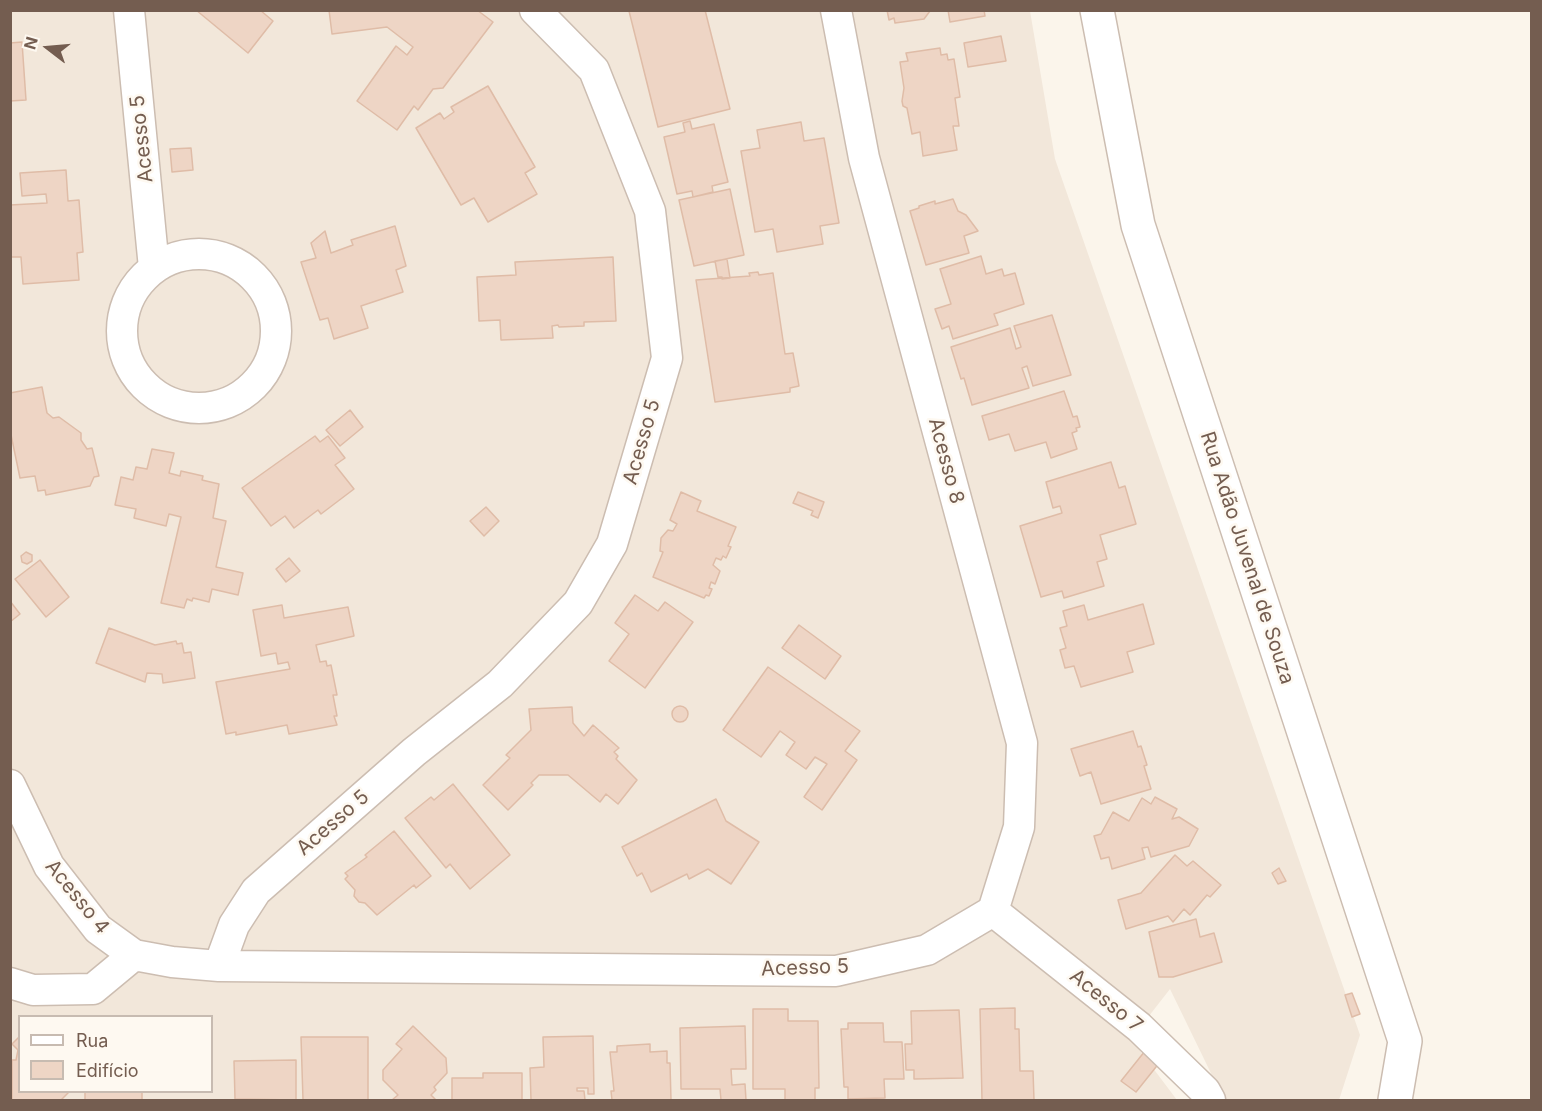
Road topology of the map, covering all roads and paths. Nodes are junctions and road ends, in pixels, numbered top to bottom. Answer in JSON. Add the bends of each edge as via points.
{"nodes":[{"id":1,"x":129,"y":10,"type":"edge"},
{"id":2,"x":535,"y":10,"type":"edge"},
{"id":3,"x":836,"y":10,"type":"edge"},
{"id":4,"x":1097,"y":10,"type":"edge"},
{"id":5,"x":154,"y":268,"type":"junction"},
{"id":6,"x":10,"y":785,"type":"edge"},
{"id":7,"x":993,"y":910,"type":"junction"},
{"id":8,"x":134,"y":955,"type":"junction"},
{"id":9,"x":219,"y":966,"type":"junction"},
{"id":10,"x":10,"y":982,"type":"edge"},
{"id":11,"x":1210,"y":1101,"type":"edge"},
{"id":12,"x":1395,"y":1101,"type":"edge"}],
"edges":[{"from":1,"to":5,"type":"street","name":"Acesso 5"},
{"from":2,"to":9,"type":"street","name":"Acesso 5","via":[[594,70],[650,211],[667,358],[612,544],[578,603],[500,684],[414,752],[256,891],[234,926]]},
{"from":3,"to":7,"type":"street","name":"Acesso 8","via":[[864,158],[1022,743],[1019,827]]},
{"from":4,"to":12,"type":"street","name":"Rua Adão Juvenal de Souza","via":[[1138,225],[1405,1041]]},
{"from":5,"to":5,"type":"street","via":[[137,284],[126,306],[122,329],[125,353],[135,375],[151,392],[172,404],[195,408],[219,406],[243,394],[262,375],[273,350],[276,324],[268,297],[253,275],[231,260],[205,254],[178,256]]},
{"from":6,"to":8,"type":"street","name":"Acesso 4","via":[[49,866],[98,929]]},
{"from":7,"to":9,"type":"street","name":"Acesso 5","via":[[927,950],[836,971]]},
{"from":7,"to":11,"type":"street","name":"Acesso 7","via":[[1139,1027],[1205,1091]]},
{"from":8,"to":9,"type":"street","name":"Acesso 4"},
{"from":8,"to":10,"type":"street","via":[[93,989],[33,990]]}]}
